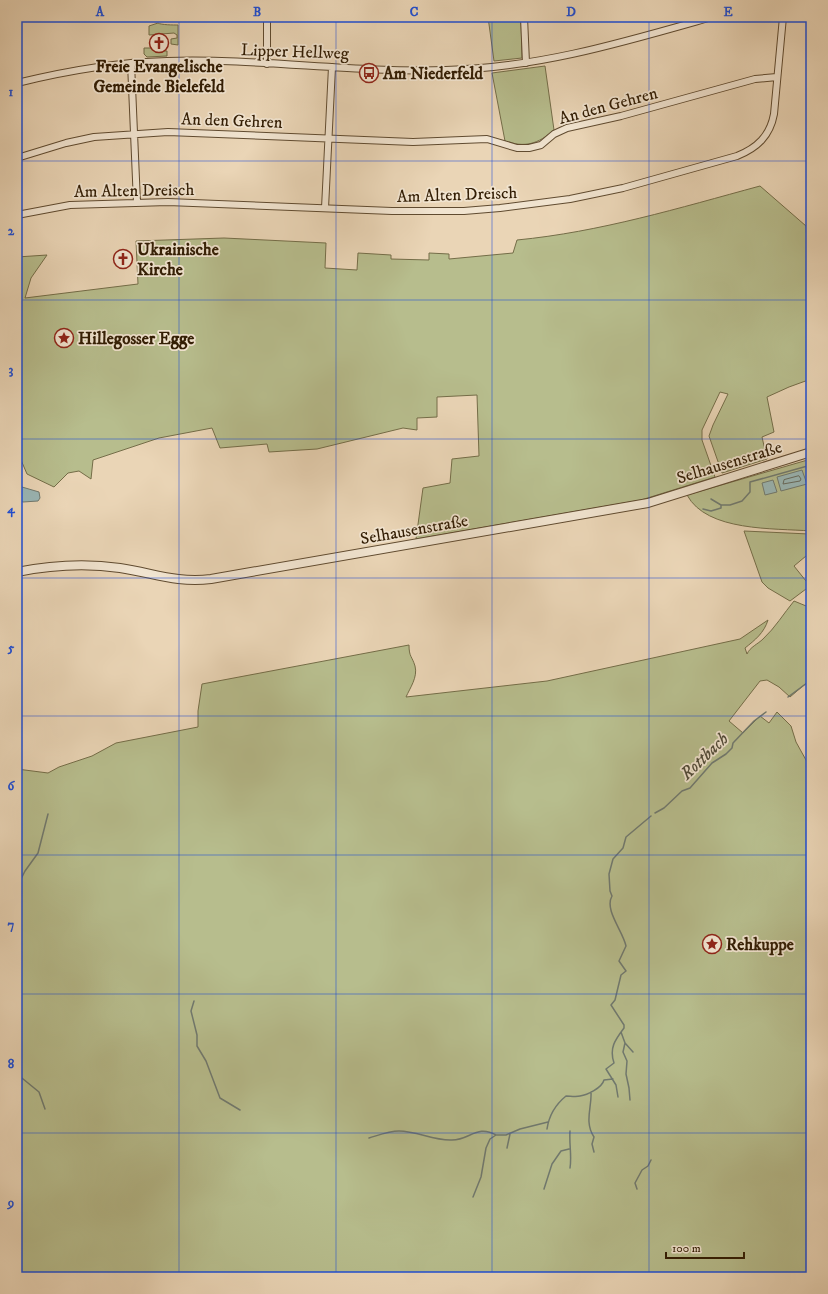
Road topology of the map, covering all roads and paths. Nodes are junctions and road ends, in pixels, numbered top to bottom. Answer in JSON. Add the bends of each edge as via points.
{"nodes":[{"id":1,"x":267,"y":17,"type":"edge"},
{"id":2,"x":362,"y":17,"type":"edge"},
{"id":3,"x":397,"y":17,"type":"edge"},
{"id":4,"x":437,"y":17,"type":"edge"},
{"id":5,"x":524,"y":17,"type":"edge"},
{"id":6,"x":712,"y":17,"type":"edge"},
{"id":7,"x":783,"y":17,"type":"edge"},
{"id":8,"x":331,"y":18,"type":"edge"},
{"id":9,"x":131,"y":63,"type":"junction"},
{"id":10,"x":526,"y":63,"type":"junction"},
{"id":11,"x":267,"y":64,"type":"junction"},
{"id":12,"x":332,"y":67,"type":"junction"},
{"id":13,"x":777,"y":77,"type":"junction"},
{"id":14,"x":17,"y":83,"type":"edge"},
{"id":15,"x":134,"y":134,"type":"junction"},
{"id":16,"x":329,"y":138,"type":"junction"},
{"id":17,"x":17,"y":158,"type":"edge"},
{"id":18,"x":137,"y":203,"type":"junction"},
{"id":19,"x":325,"y":208,"type":"junction"},
{"id":20,"x":17,"y":215,"type":"edge"},
{"id":21,"x":811,"y":452,"type":"edge"},
{"id":22,"x":17,"y":572,"type":"edge"}],
"edges":[{"from":1,"to":11,"type":"street"},
{"from":2,"to":8,"type":"street"},
{"from":3,"to":4,"type":"street"},
{"from":5,"to":10,"type":"street"},
{"from":6,"to":10,"type":"street","name":"Lipper Hellweg","via":[[592,51]]},
{"from":7,"to":13,"type":"street","name":"Am Alten Dreisch"},
{"from":9,"to":11,"type":"street","name":"Lipper Hellweg","via":[[177,61]]},
{"from":9,"to":14,"type":"street","name":"Lipper Hellweg","via":[[65,72]]},
{"from":9,"to":15,"type":"street"},
{"from":10,"to":12,"type":"street","name":"Lipper Hellweg","via":[[493,68],[434,70]]},
{"from":11,"to":12,"type":"street","name":"Lipper Hellweg"},
{"from":12,"to":16,"type":"street"},
{"from":13,"to":16,"type":"street","name":"An den Gehren","via":[[755,79],[621,116],[567,128],[554,134],[542,145],[529,148],[516,148],[487,139],[425,142]]},
{"from":13,"to":19,"type":"street","name":"Am Alten Dreisch","via":[[771,127],[756,146],[737,156],[623,188],[518,206],[428,211]]},
{"from":15,"to":16,"type":"street","name":"An den Gehren","via":[[198,132]]},
{"from":15,"to":17,"type":"street","name":"An den Gehren","via":[[74,141]]},
{"from":15,"to":18,"type":"street"},
{"from":16,"to":19,"type":"street"},
{"from":18,"to":19,"type":"street","name":"Am Alten Dreisch","via":[[196,202]]},
{"from":18,"to":20,"type":"street","name":"Am Alten Dreisch","via":[[70,204]]},
{"from":21,"to":22,"type":"street","name":"Selhausenstraße","via":[[637,506],[211,579],[180,580],[122,568],[72,565],[48,566]]}]}
